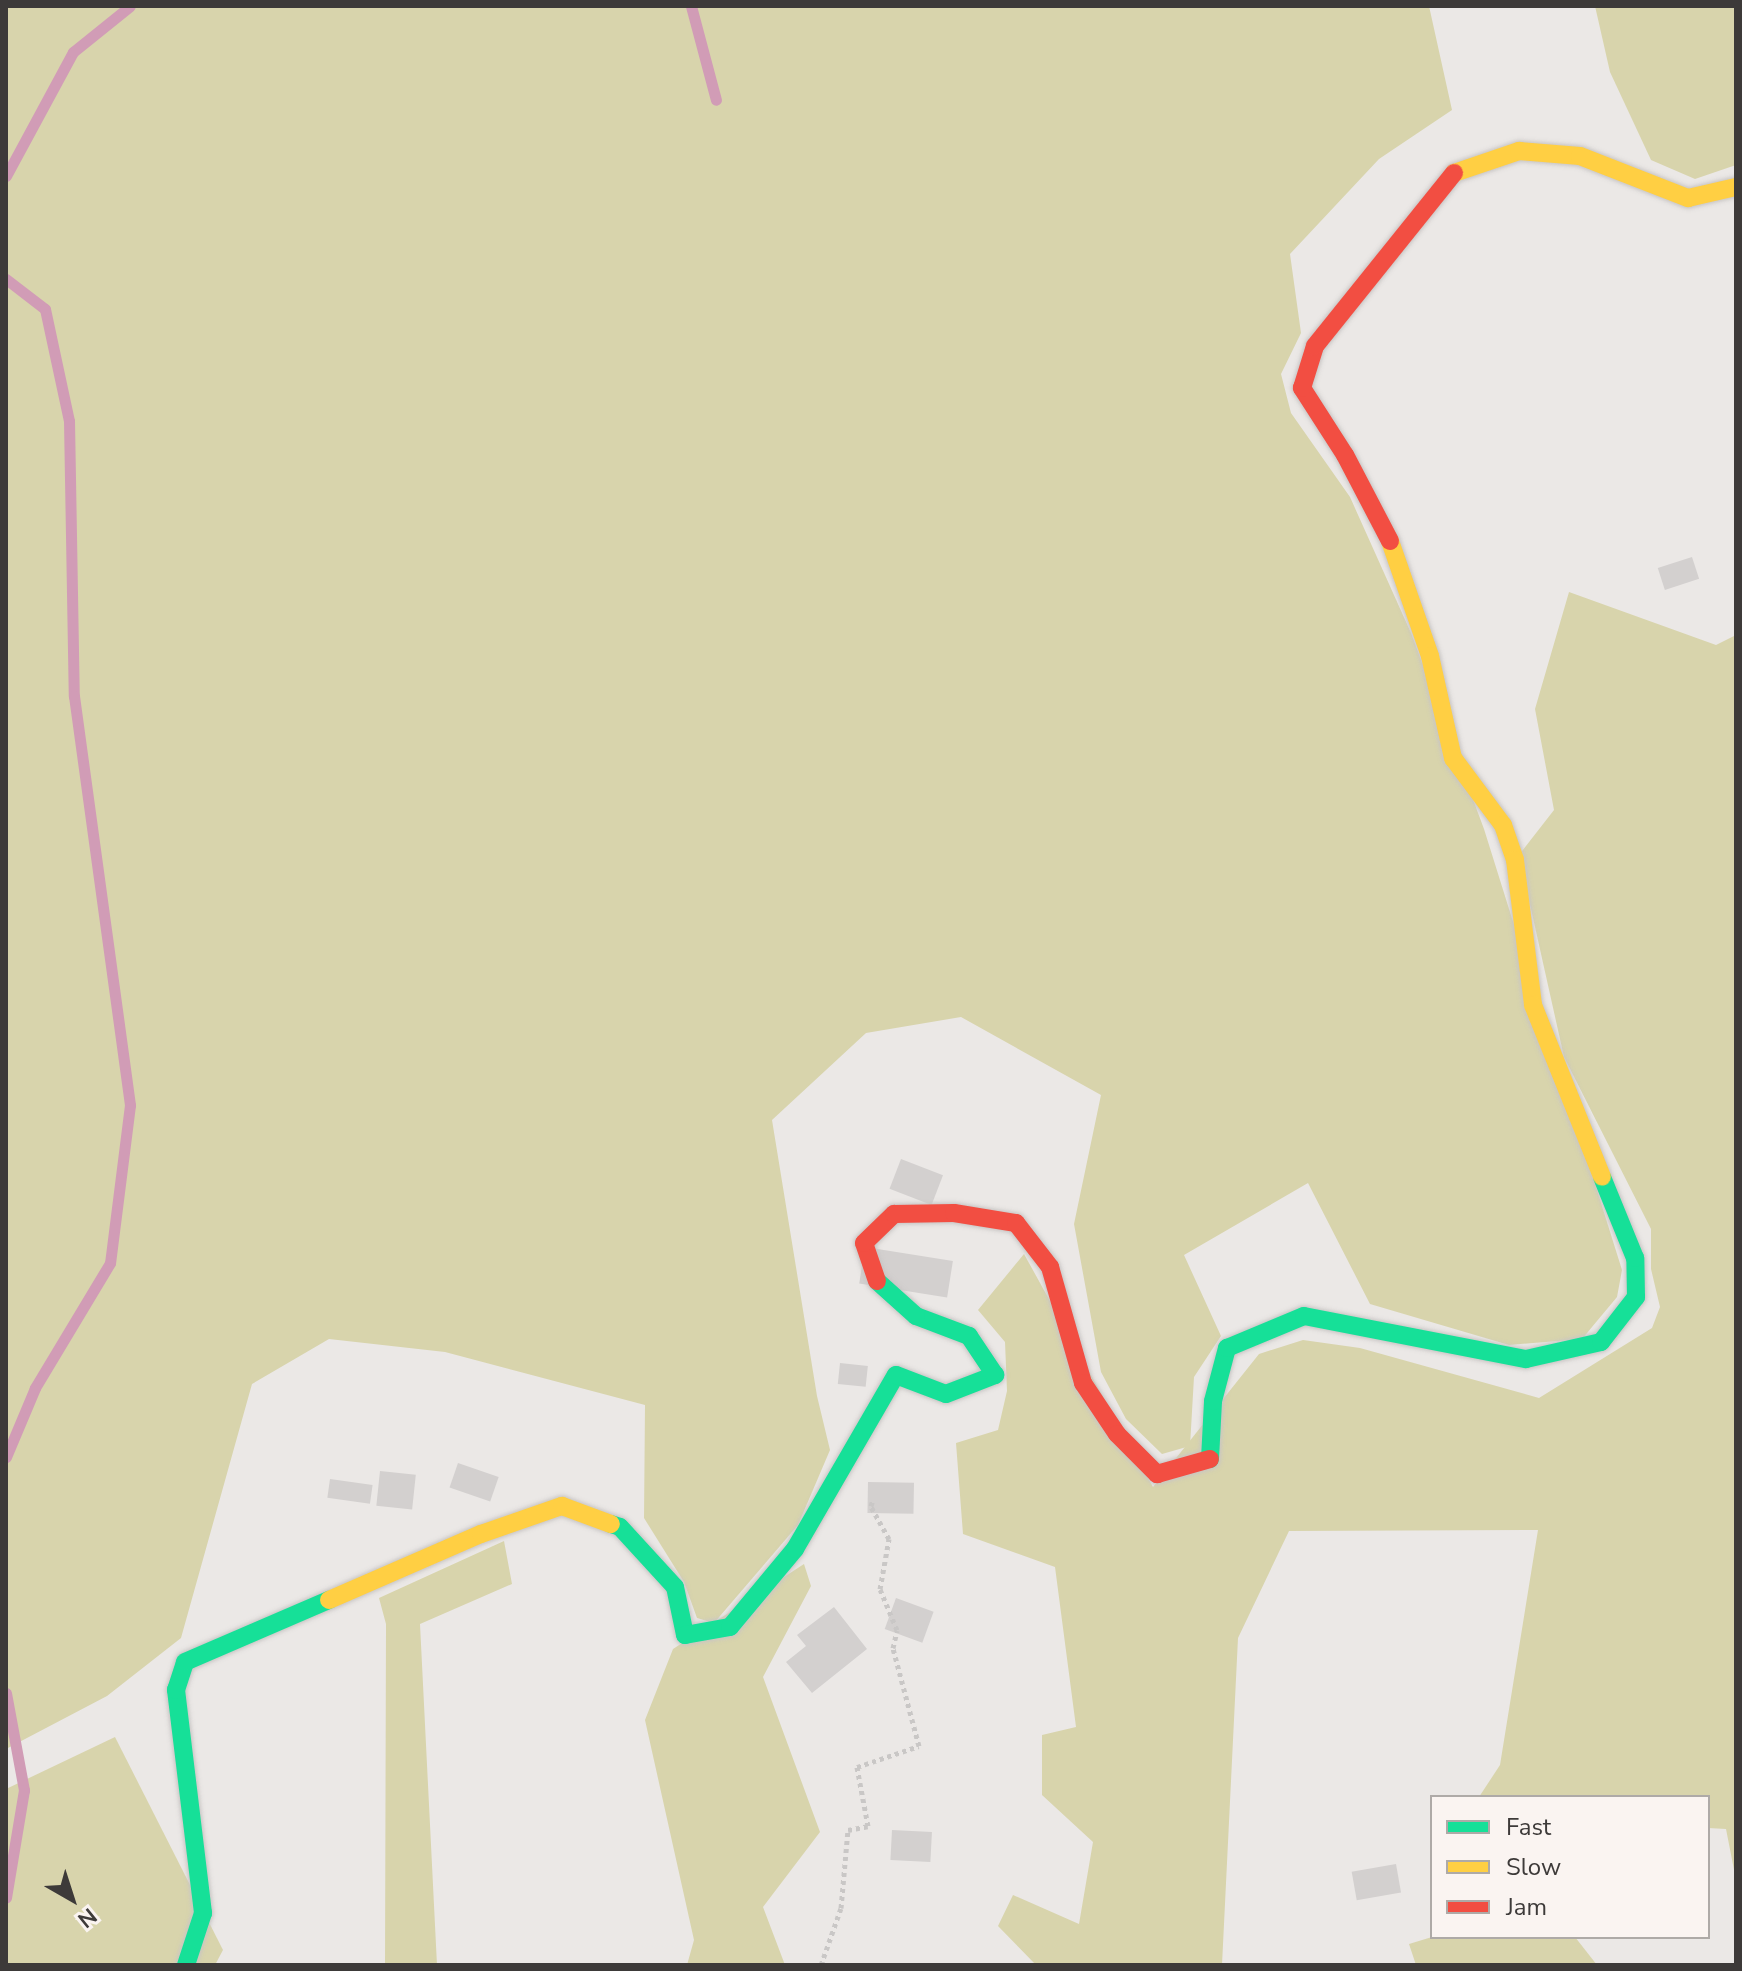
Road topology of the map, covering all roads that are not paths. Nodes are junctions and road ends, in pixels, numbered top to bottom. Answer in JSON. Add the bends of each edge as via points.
{"nodes":[{"id":1,"x":1736,"y":187,"type":"edge"},
{"id":2,"x":186,"y":1965,"type":"edge"}],
"edges":[{"from":1,"to":2,"type":"street","via":[[1688,198],[1580,156],[1519,151],[1455,172],[1315,346],[1302,388],[1345,455],[1400,561],[1430,656],[1453,758],[1503,825],[1515,860],[1533,1005],[1635,1258],[1636,1297],[1601,1342],[1526,1359],[1304,1316],[1227,1348],[1213,1401],[1212,1458],[1157,1474],[1117,1434],[1083,1383],[1050,1267],[1016,1223],[954,1213],[894,1214],[864,1243],[880,1288],[916,1316],[969,1336],[995,1375],[946,1394],[896,1375],[795,1549],[730,1627],[685,1635],[675,1587],[620,1527],[562,1506],[481,1534],[185,1662],[176,1690],[203,1913]]}]}
